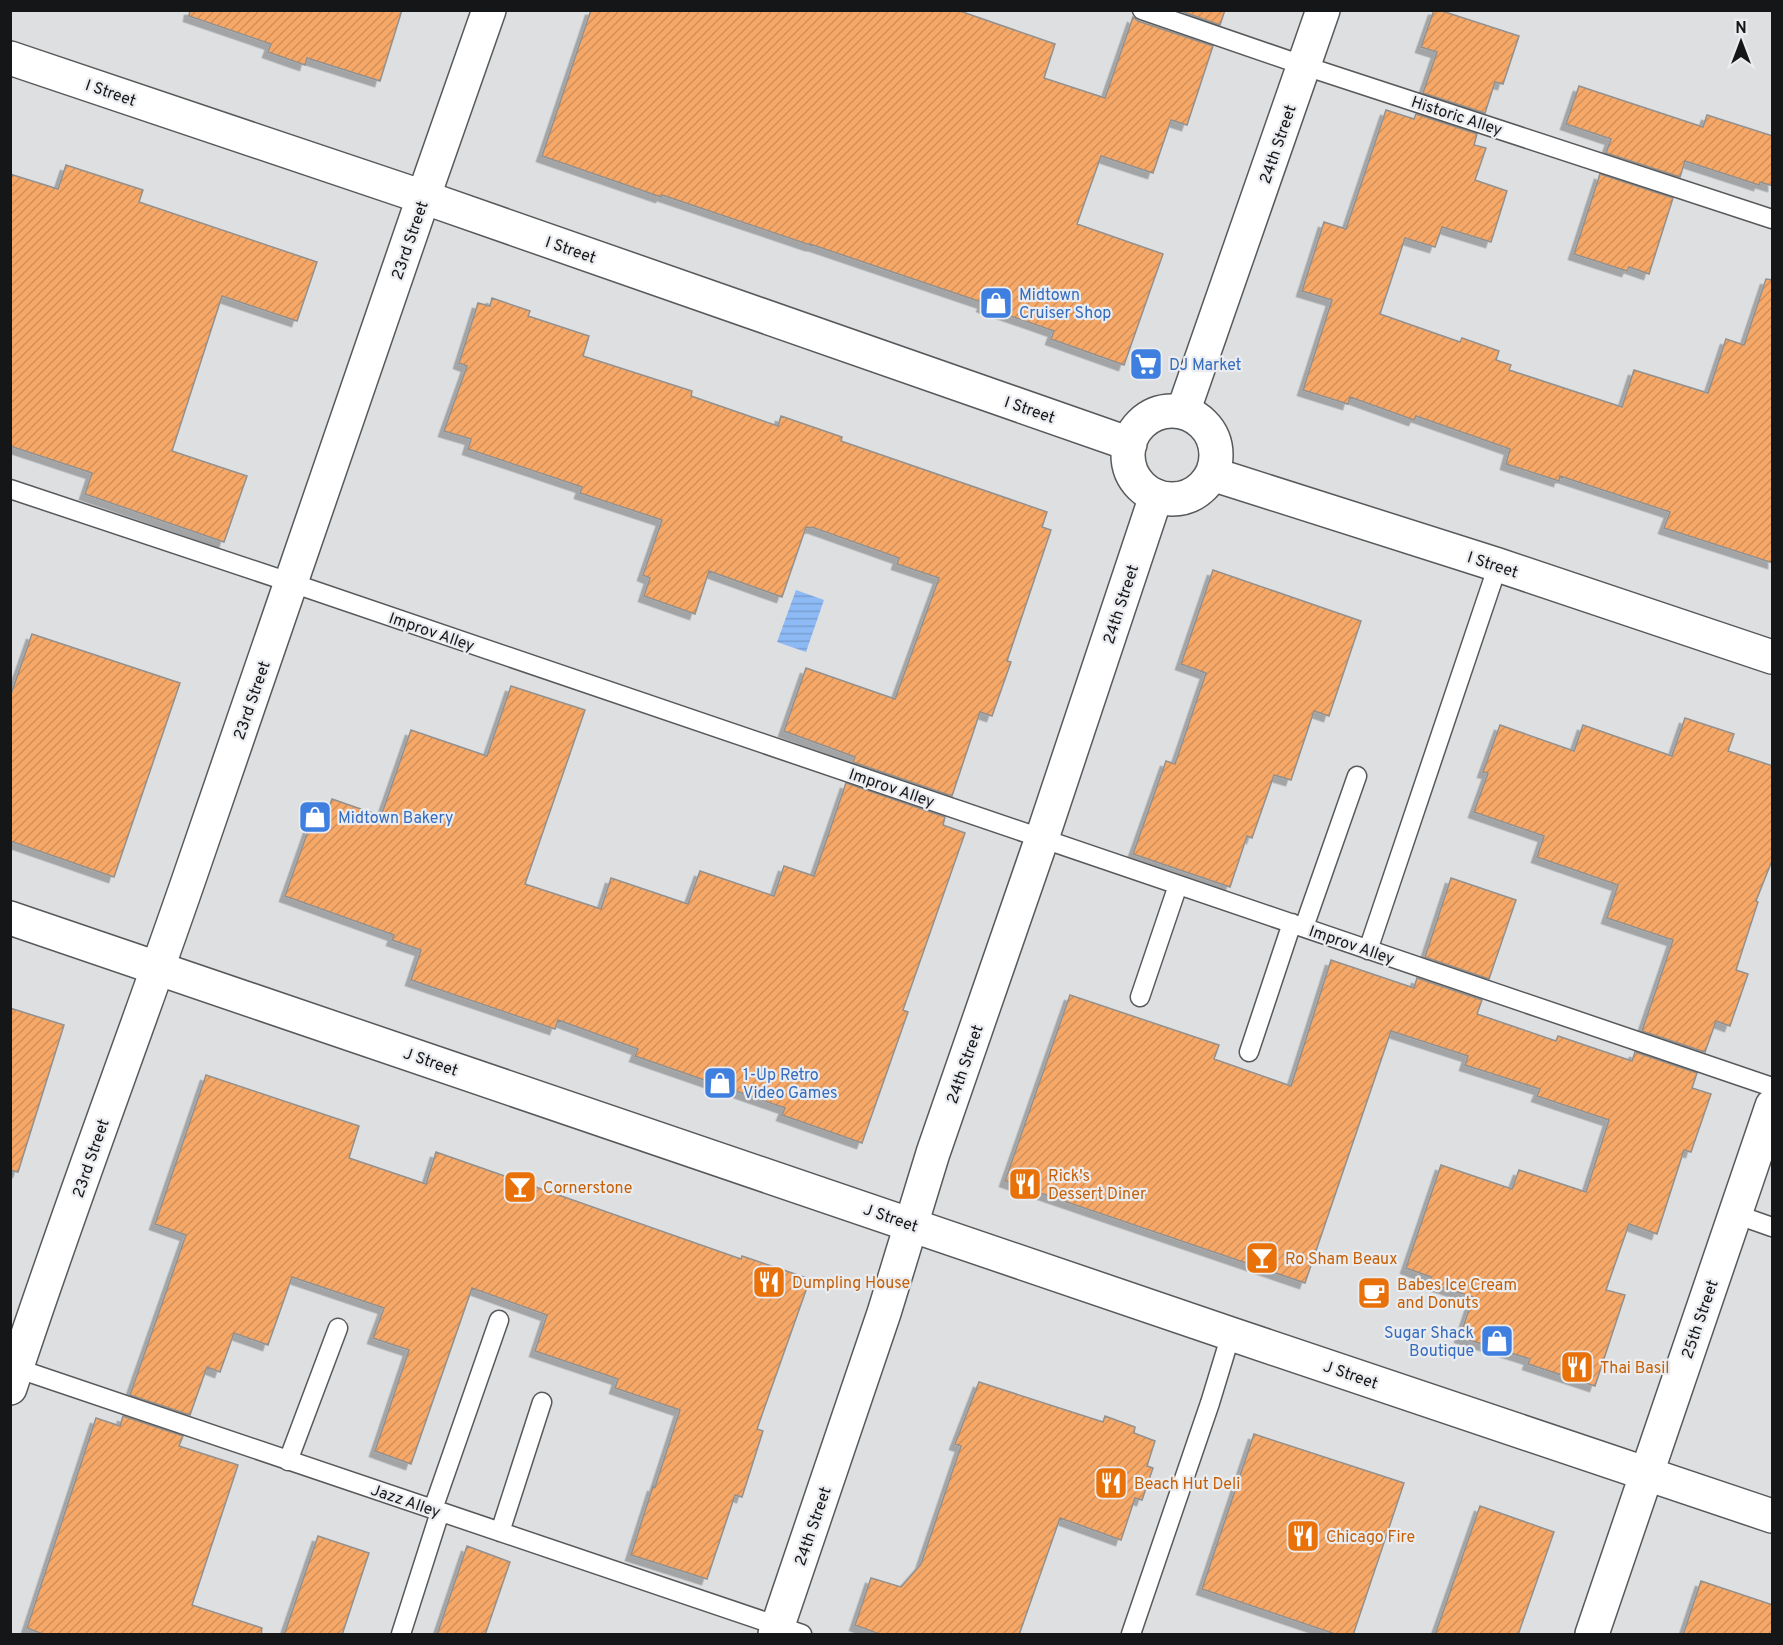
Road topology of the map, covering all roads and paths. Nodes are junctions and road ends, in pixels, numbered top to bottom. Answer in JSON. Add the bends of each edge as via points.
{"nodes":[{"id":1,"x":489,"y":10,"type":"edge"},
{"id":2,"x":1142,"y":10,"type":"edge"},
{"id":3,"x":1323,"y":10,"type":"edge"},
{"id":4,"x":10,"y":58,"type":"edge"},
{"id":5,"x":1305,"y":66,"type":"junction"},
{"id":6,"x":423,"y":197,"type":"junction"},
{"id":7,"x":1773,"y":219,"type":"edge"},
{"id":8,"x":1183,"y":412,"type":"junction"},
{"id":9,"x":1130,"y":444,"type":"junction"},
{"id":10,"x":1212,"y":474,"type":"junction"},
{"id":11,"x":10,"y":489,"type":"edge"},
{"id":12,"x":1156,"y":496,"type":"junction"},
{"id":13,"x":1498,"y":565,"type":"junction"},
{"id":14,"x":292,"y":583,"type":"junction"},
{"id":15,"x":1773,"y":657,"type":"edge"},
{"id":16,"x":1357,"y":776,"type":"dead end"},
{"id":17,"x":1042,"y":838,"type":"junction"},
{"id":18,"x":1178,"y":885,"type":"junction"},
{"id":19,"x":10,"y":918,"type":"edge"},
{"id":20,"x":1298,"y":925,"type":"junction"},
{"id":21,"x":1368,"y":950,"type":"junction"},
{"id":22,"x":157,"y":968,"type":"junction"},
{"id":23,"x":1140,"y":997,"type":"dead end"},
{"id":24,"x":1249,"y":1052,"type":"dead end"},
{"id":25,"x":1773,"y":1087,"type":"edge"},
{"id":26,"x":1773,"y":1106,"type":"edge"},
{"id":27,"x":1735,"y":1214,"type":"junction"},
{"id":28,"x":911,"y":1224,"type":"junction"},
{"id":29,"x":1773,"y":1227,"type":"edge"},
{"id":30,"x":499,"y":1320,"type":"dead end"},
{"id":31,"x":338,"y":1328,"type":"dead end"},
{"id":32,"x":1231,"y":1334,"type":"junction"},
{"id":33,"x":13,"y":1374,"type":"edge"},
{"id":34,"x":542,"y":1402,"type":"dead end"},
{"id":35,"x":288,"y":1461,"type":"junction"},
{"id":36,"x":1647,"y":1473,"type":"junction"},
{"id":37,"x":436,"y":1510,"type":"junction"},
{"id":38,"x":1773,"y":1516,"type":"edge"},
{"id":39,"x":500,"y":1532,"type":"junction"},
{"id":40,"x":785,"y":1632,"type":"edge"},
{"id":41,"x":401,"y":1635,"type":"edge"},
{"id":42,"x":1131,"y":1635,"type":"edge"},
{"id":43,"x":1592,"y":1635,"type":"edge"}],
"edges":[{"from":1,"to":6,"type":"street","name":"23rd Street"},
{"from":2,"to":5,"type":"lane","name":"Historic Alley"},
{"from":3,"to":5,"type":"street","name":"24th Street"},
{"from":4,"to":6,"type":"street","name":"I Street"},
{"from":5,"to":7,"type":"lane","name":"Historic Alley"},
{"from":5,"to":8,"type":"street","name":"24th Street"},
{"from":6,"to":9,"type":"street","name":"I Street"},
{"from":6,"to":14,"type":"street","name":"23rd Street"},
{"from":8,"to":9,"type":"street","via":[[1153,415],[1140,424]]},
{"from":8,"to":10,"type":"street","via":[[1208,429],[1215,444]]},
{"from":9,"to":12,"type":"street","via":[[1129,465],[1135,478]]},
{"from":10,"to":12,"type":"street","via":[[1188,496]]},
{"from":10,"to":13,"type":"street","name":"I Street"},
{"from":11,"to":14,"type":"lane","name":"Improv Alley"},
{"from":12,"to":17,"type":"street","name":"24th Street"},
{"from":13,"to":15,"type":"street","name":"I Street"},
{"from":13,"to":21,"type":"lane"},
{"from":14,"to":17,"type":"lane","name":"Improv Alley"},
{"from":14,"to":22,"type":"street","name":"23rd Street"},
{"from":16,"to":20,"type":"lane"},
{"from":17,"to":18,"type":"lane","name":"Improv Alley"},
{"from":17,"to":28,"type":"street","name":"24th Street"},
{"from":18,"to":20,"type":"lane","name":"Improv Alley"},
{"from":18,"to":23,"type":"lane"},
{"from":19,"to":22,"type":"street","name":"J Street"},
{"from":20,"to":21,"type":"lane","name":"Improv Alley"},
{"from":20,"to":24,"type":"lane"},
{"from":21,"to":25,"type":"lane","name":"Improv Alley"},
{"from":22,"to":28,"type":"street","name":"J Street"},
{"from":22,"to":33,"type":"street","name":"23rd Street"},
{"from":26,"to":27,"type":"street","name":"25th Street"},
{"from":27,"to":29,"type":"lane"},
{"from":27,"to":36,"type":"street","name":"25th Street"},
{"from":28,"to":32,"type":"street","name":"J Street"},
{"from":28,"to":40,"type":"street","name":"24th Street"},
{"from":30,"to":37,"type":"lane"},
{"from":31,"to":35,"type":"lane"},
{"from":32,"to":36,"type":"street","name":"J Street"},
{"from":32,"to":42,"type":"lane"},
{"from":33,"to":35,"type":"lane","name":"Jazz Alley"},
{"from":34,"to":39,"type":"lane"},
{"from":35,"to":37,"type":"lane","name":"Jazz Alley"},
{"from":36,"to":38,"type":"street","name":"J Street"},
{"from":36,"to":43,"type":"street","name":"25th Street"},
{"from":37,"to":39,"type":"lane","name":"Jazz Alley"},
{"from":37,"to":41,"type":"lane"},
{"from":39,"to":40,"type":"lane","name":"Jazz Alley"}]}
